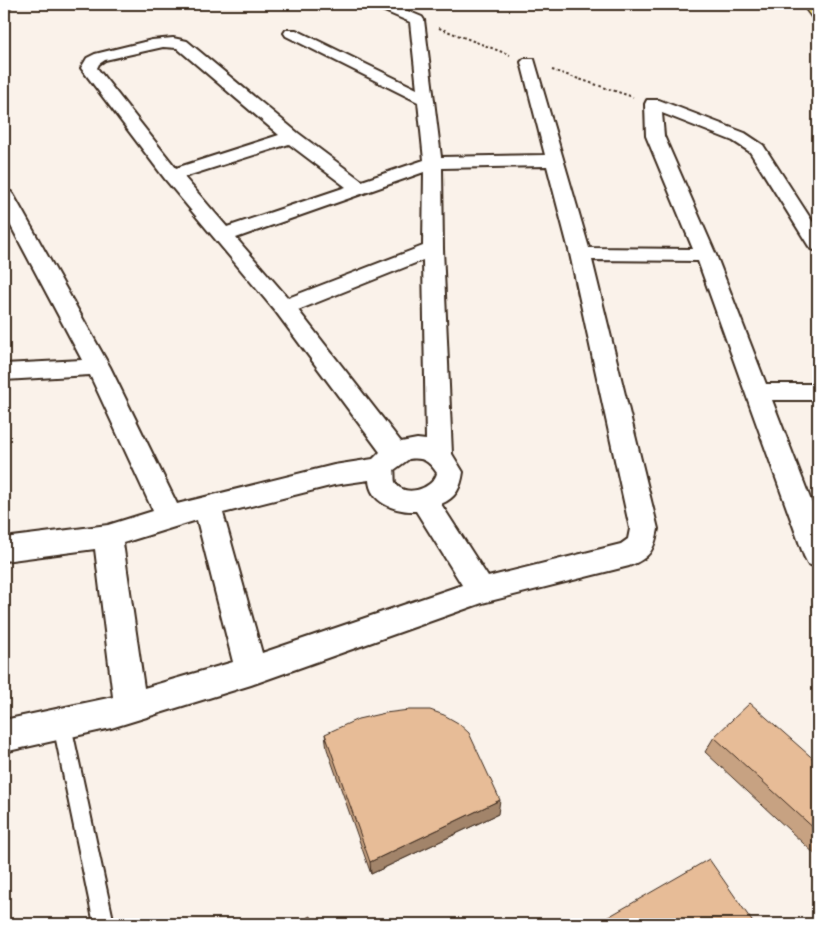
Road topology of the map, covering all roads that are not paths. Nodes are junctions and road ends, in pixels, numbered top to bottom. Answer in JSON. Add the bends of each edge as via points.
{"nodes":[{"id":1,"x":380,"y":4,"type":"edge"},
{"id":2,"x":809,"y":4,"type":"edge"},
{"id":3,"x":818,"y":16,"type":"edge"},
{"id":4,"x":291,"y":33,"type":"dead end"},
{"id":5,"x":529,"y":62,"type":"road end"},
{"id":6,"x":425,"y":99,"type":"junction"},
{"id":7,"x":292,"y":137,"type":"junction"},
{"id":8,"x":555,"y":160,"type":"junction"},
{"id":9,"x":433,"y":162,"type":"junction"},
{"id":10,"x":172,"y":175,"type":"junction"},
{"id":11,"x":358,"y":187,"type":"junction"},
{"id":12,"x":4,"y":196,"type":"edge"},
{"id":13,"x":225,"y":235,"type":"junction"},
{"id":14,"x":818,"y":245,"type":"edge"},
{"id":15,"x":433,"y":249,"type":"junction"},
{"id":16,"x":580,"y":254,"type":"junction"},
{"id":17,"x":706,"y":255,"type":"junction"},
{"id":18,"x":284,"y":307,"type":"junction"},
{"id":19,"x":98,"y":366,"type":"junction"},
{"id":20,"x":4,"y":372,"type":"edge"},
{"id":21,"x":757,"y":392,"type":"junction"},
{"id":22,"x":818,"y":392,"type":"edge"},
{"id":23,"x":439,"y":456,"type":"junction"},
{"id":24,"x":388,"y":460,"type":"junction"},
{"id":25,"x":424,"y":500,"type":"junction"},
{"id":26,"x":208,"y":506,"type":"junction"},
{"id":27,"x":170,"y":517,"type":"junction"},
{"id":28,"x":108,"y":536,"type":"junction"},
{"id":29,"x":4,"y":549,"type":"edge"},
{"id":30,"x":818,"y":556,"type":"edge"},
{"id":31,"x":481,"y":591,"type":"junction"},
{"id":32,"x":251,"y":670,"type":"junction"},
{"id":33,"x":130,"y":707,"type":"junction"},
{"id":34,"x":62,"y":725,"type":"junction"},
{"id":35,"x":4,"y":736,"type":"edge"},
{"id":36,"x":104,"y":924,"type":"edge"}],
"edges":[{"from":1,"to":6,"type":"street","via":[[416,20]]},
{"from":2,"to":3,"type":"main road"},
{"from":4,"to":6,"type":"street"},
{"from":5,"to":8,"type":"street"},
{"from":6,"to":9,"type":"street"},
{"from":7,"to":10,"type":"street"},
{"from":7,"to":10,"type":"street","via":[[182,44],[160,43],[92,61],[89,68]]},
{"from":7,"to":11,"type":"street"},
{"from":8,"to":9,"type":"street"},
{"from":8,"to":16,"type":"street"},
{"from":9,"to":11,"type":"street"},
{"from":9,"to":15,"type":"street"},
{"from":10,"to":13,"type":"street"},
{"from":11,"to":13,"type":"street"},
{"from":12,"to":19,"type":"street"},
{"from":13,"to":18,"type":"street"},
{"from":14,"to":17,"type":"street","via":[[757,149],[739,138],[653,104],[655,136]]},
{"from":15,"to":18,"type":"street"},
{"from":15,"to":23,"type":"street"},
{"from":16,"to":17,"type":"street"},
{"from":16,"to":31,"type":"street","via":[[644,529],[641,544],[629,554]]},
{"from":17,"to":21,"type":"street"},
{"from":18,"to":24,"type":"street"},
{"from":19,"to":20,"type":"street"},
{"from":19,"to":27,"type":"street"},
{"from":21,"to":22,"type":"street"},
{"from":21,"to":30,"type":"street"},
{"from":23,"to":24,"type":"street","via":[[429,451],[406,449]]},
{"from":23,"to":25,"type":"street","via":[[450,472],[449,481],[444,490]]},
{"from":24,"to":25,"type":"street","via":[[380,477],[383,486],[400,499]]},
{"from":24,"to":26,"type":"street"},
{"from":25,"to":31,"type":"street"},
{"from":26,"to":27,"type":"street"},
{"from":26,"to":32,"type":"street"},
{"from":27,"to":28,"type":"street"},
{"from":28,"to":29,"type":"street"},
{"from":28,"to":33,"type":"street"},
{"from":31,"to":32,"type":"street"},
{"from":32,"to":33,"type":"street"},
{"from":33,"to":34,"type":"street"},
{"from":34,"to":35,"type":"street"},
{"from":34,"to":36,"type":"lane"}]}
